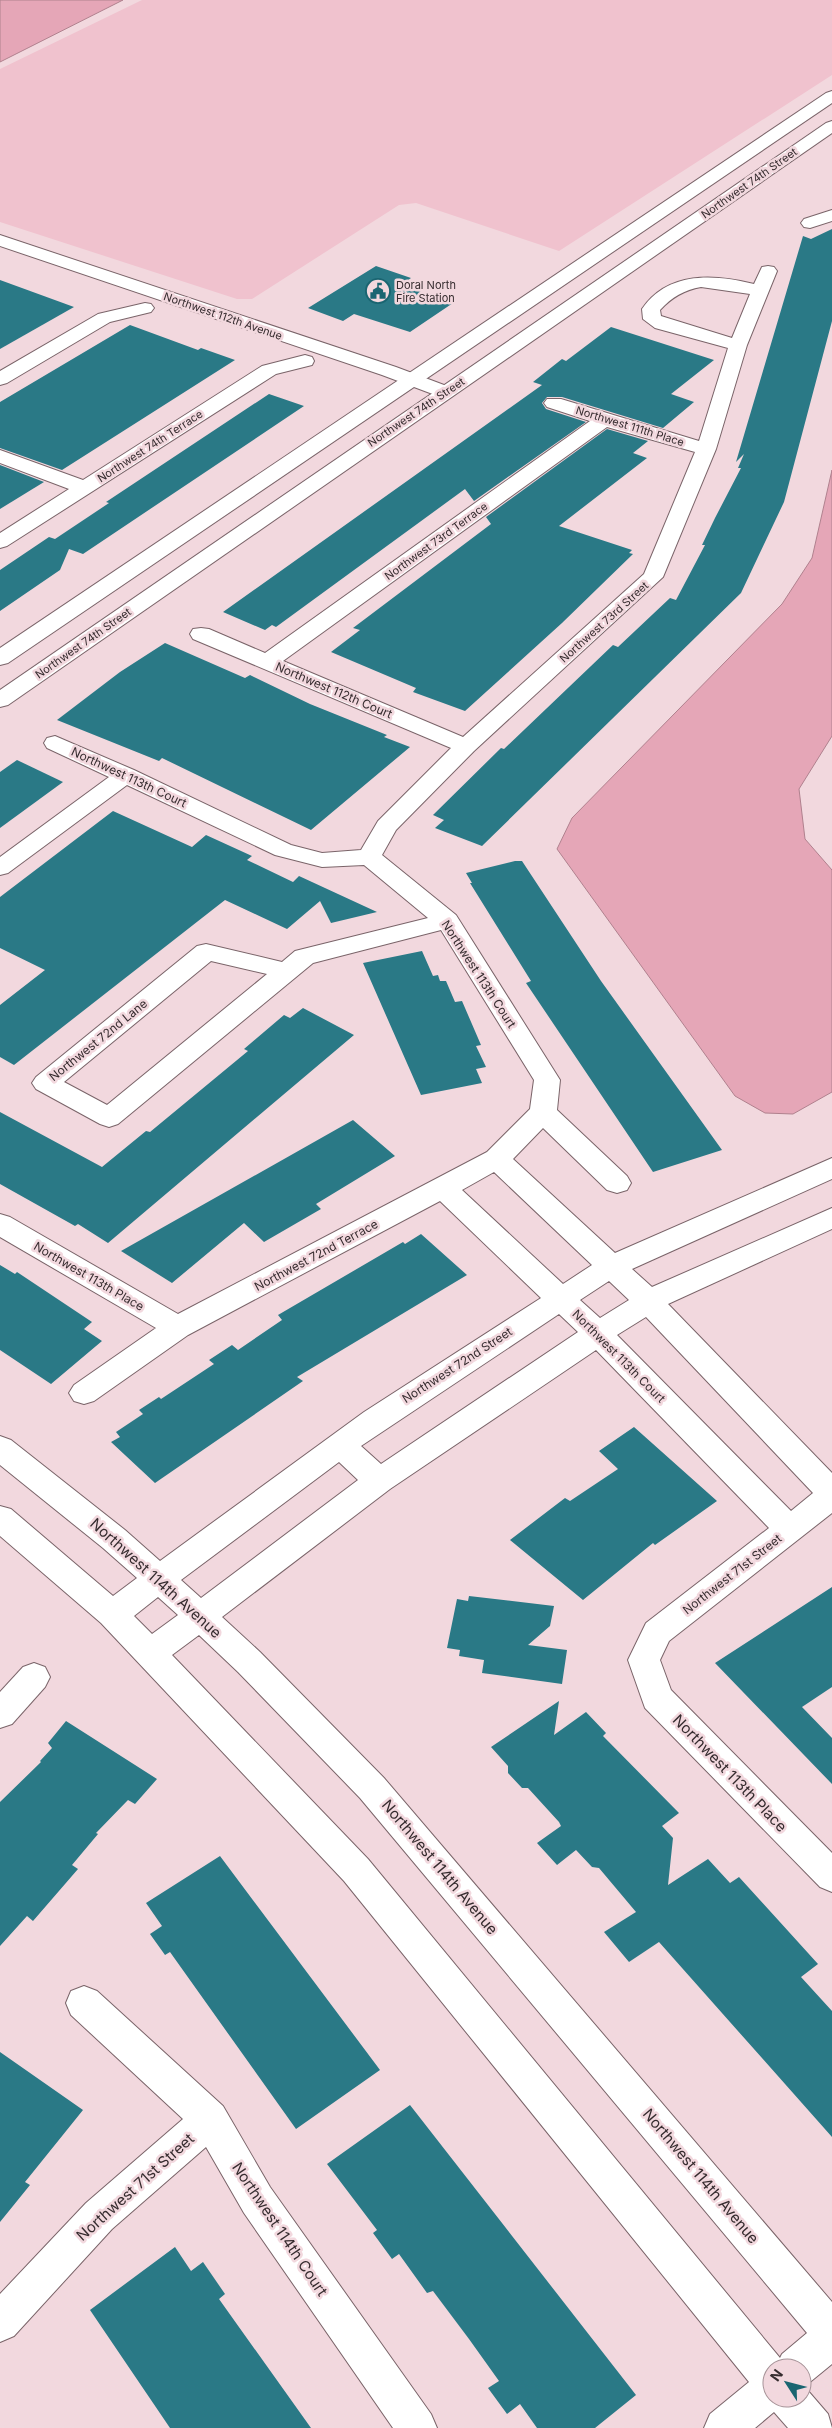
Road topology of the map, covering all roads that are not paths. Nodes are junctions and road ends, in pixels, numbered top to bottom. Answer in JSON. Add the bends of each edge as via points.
{"nodes":[{"id":1,"x":832,"y":96,"type":"edge"},
{"id":2,"x":832,"y":126,"type":"edge"},
{"id":3,"x":832,"y":215,"type":"edge"},
{"id":4,"x":810,"y":224,"type":"dead end"},
{"id":5,"x":0,"y":240,"type":"edge"},
{"id":6,"x":768,"y":271,"type":"dead end"},
{"id":7,"x":760,"y":291,"type":"junction"},
{"id":8,"x":118,"y":299,"type":"dead end"},
{"id":9,"x":183,"y":320,"type":"dead end"},
{"id":10,"x":738,"y":345,"type":"junction"},
{"id":11,"x":305,"y":361,"type":"junction"},
{"id":12,"x":0,"y":379,"type":"edge"},
{"id":13,"x":411,"y":380,"type":"junction"},
{"id":14,"x":394,"y":391,"type":"junction"},
{"id":15,"x":437,"y":398,"type":"junction"},
{"id":16,"x":554,"y":403,"type":"dead end"},
{"id":17,"x":604,"y":420,"type":"junction"},
{"id":18,"x":706,"y":449,"type":"junction"},
{"id":19,"x":0,"y":456,"type":"edge"},
{"id":20,"x":85,"y":488,"type":"junction"},
{"id":21,"x":0,"y":542,"type":"edge"},
{"id":22,"x":201,"y":634,"type":"dead end"},
{"id":23,"x":0,"y":658,"type":"edge"},
{"id":24,"x":267,"y":662,"type":"junction"},
{"id":25,"x":0,"y":700,"type":"edge"},
{"id":26,"x":55,"y":743,"type":"dead end"},
{"id":27,"x":466,"y":746,"type":"junction"},
{"id":28,"x":126,"y":775,"type":"junction"},
{"id":29,"x":369,"y":857,"type":"junction"},
{"id":30,"x":0,"y":868,"type":"edge"},
{"id":31,"x":447,"y":921,"type":"junction"},
{"id":32,"x":287,"y":971,"type":"junction"},
{"id":33,"x":543,"y":1112,"type":"junction"},
{"id":34,"x":497,"y":1160,"type":"junction"},
{"id":35,"x":832,"y":1168,"type":"edge"},
{"id":36,"x":618,"y":1183,"type":"dead end"},
{"id":37,"x":443,"y":1188,"type":"junction"},
{"id":38,"x":832,"y":1218,"type":"edge"},
{"id":39,"x":0,"y":1224,"type":"edge"},
{"id":40,"x":612,"y":1266,"type":"junction"},
{"id":41,"x":560,"y":1298,"type":"junction"},
{"id":42,"x":648,"y":1301,"type":"junction"},
{"id":43,"x":178,"y":1327,"type":"junction"},
{"id":44,"x":599,"y":1335,"type":"junction"},
{"id":45,"x":84,"y":1393,"type":"dead end"},
{"id":46,"x":341,"y":1444,"type":"junction"},
{"id":47,"x":0,"y":1448,"type":"edge"},
{"id":48,"x":379,"y":1481,"type":"junction"},
{"id":49,"x":832,"y":1492,"type":"edge"},
{"id":50,"x":832,"y":1496,"type":"edge"},
{"id":51,"x":0,"y":1518,"type":"edge"},
{"id":52,"x":789,"y":1529,"type":"junction"},
{"id":53,"x":159,"y":1579,"type":"junction"},
{"id":54,"x":112,"y":1614,"type":"junction"},
{"id":55,"x":200,"y":1616,"type":"junction"},
{"id":56,"x":151,"y":1653,"type":"junction"},
{"id":57,"x":644,"y":1660,"type":"joint"},
{"id":58,"x":34,"y":1677,"type":"dead end"},
{"id":59,"x":0,"y":1714,"type":"edge"},
{"id":60,"x":832,"y":1876,"type":"edge"},
{"id":61,"x":84,"y":2003,"type":"dead end"},
{"id":62,"x":210,"y":2119,"type":"junction"},
{"id":63,"x":0,"y":2322,"type":"edge"},
{"id":64,"x":832,"y":2332,"type":"edge"},
{"id":65,"x":832,"y":2338,"type":"edge"},
{"id":66,"x":808,"y":2358,"type":"edge"},
{"id":67,"x":762,"y":2367,"type":"edge"},
{"id":68,"x":762,"y":2396,"type":"edge"},
{"id":69,"x":797,"y":2408,"type":"edge"},
{"id":70,"x":417,"y":2428,"type":"edge"},
{"id":71,"x":724,"y":2428,"type":"edge"},
{"id":72,"x":814,"y":2428,"type":"edge"}],
"edges":[{"from":1,"to":13,"type":"street","name":"Northwest 74th Street"},
{"from":2,"to":15,"type":"street","name":"Northwest 74th Street"},
{"from":3,"to":4,"type":"street"},
{"from":5,"to":13,"type":"street","name":"Northwest 112th Avenue"},
{"from":6,"to":7,"type":"street","name":"Northwest 73rd Street"},
{"from":7,"to":10,"type":"street","name":"Northwest 73rd Street"},
{"from":7,"to":10,"type":"street","via":[[727,283],[699,281],[668,294],[651,309],[652,319],[661,324]]},
{"from":8,"to":12,"type":"street","name":"Northwest 112th Avenue","via":[[152,311],[104,318]]},
{"from":9,"to":11,"type":"street","name":"Northwest 112th Avenue"},
{"from":10,"to":18,"type":"street","name":"Northwest 73rd Street"},
{"from":11,"to":14,"type":"street","name":"Northwest 112th Avenue"},
{"from":11,"to":20,"type":"street","name":"Northwest 74th Terrace","via":[[267,372]]},
{"from":13,"to":14,"type":"street","name":"Northwest 74th Street"},
{"from":13,"to":15,"type":"street","name":"Northwest 112th Avenue"},
{"from":14,"to":15,"type":"street","name":"Northwest 112th Avenue"},
{"from":14,"to":23,"type":"street","name":"Northwest 74th Street"},
{"from":15,"to":25,"type":"street","name":"Northwest 74th Street"},
{"from":16,"to":17,"type":"street","name":"Northwest 111th Place"},
{"from":17,"to":18,"type":"street","name":"Northwest 111th Place"},
{"from":17,"to":24,"type":"street","name":"Northwest 73rd Terrace"},
{"from":18,"to":27,"type":"street","name":"Northwest 73rd Street","via":[[653,578]]},
{"from":19,"to":20,"type":"street"},
{"from":20,"to":21,"type":"street","name":"Northwest 74th Terrace"},
{"from":22,"to":24,"type":"street","name":"Northwest 112th Court"},
{"from":24,"to":27,"type":"street","name":"Northwest 112th Court"},
{"from":26,"to":28,"type":"street","name":"Northwest 113th Court"},
{"from":27,"to":29,"type":"street","name":"Northwest 73rd Street","via":[[386,826]]},
{"from":28,"to":29,"type":"street","name":"Northwest 113th Court","via":[[284,850],[322,860]]},
{"from":28,"to":30,"type":"street"},
{"from":29,"to":31,"type":"street","name":"Northwest 113th Court"},
{"from":31,"to":32,"type":"street","name":"Northwest 72nd Lane","via":[[304,957]]},
{"from":31,"to":33,"type":"street","name":"Northwest 113th Court","via":[[547,1080]]},
{"from":32,"to":32,"type":"street","name":"Northwest 72nd Lane","via":[[109,1118],[45,1083],[206,952]]},
{"from":33,"to":34,"type":"street","name":"Northwest 72nd Terrace"},
{"from":33,"to":36,"type":"street"},
{"from":34,"to":37,"type":"street","name":"Northwest 72nd Terrace"},
{"from":34,"to":40,"type":"street"},
{"from":35,"to":40,"type":"street","name":"Northwest 72nd Street"},
{"from":37,"to":41,"type":"street","name":"Northwest 113th Court"},
{"from":37,"to":43,"type":"street","name":"Northwest 72nd Terrace"},
{"from":38,"to":42,"type":"street"},
{"from":39,"to":43,"type":"street","name":"Northwest 113th Place"},
{"from":40,"to":41,"type":"street","name":"Northwest 72nd Street"},
{"from":40,"to":42,"type":"street"},
{"from":41,"to":44,"type":"street","name":"Northwest 113th Court"},
{"from":41,"to":46,"type":"street","name":"Northwest 72nd Street"},
{"from":42,"to":44,"type":"street"},
{"from":42,"to":49,"type":"street"},
{"from":43,"to":45,"type":"street","name":"Northwest 72nd Terrace"},
{"from":44,"to":48,"type":"street"},
{"from":44,"to":52,"type":"street","name":"Northwest 113th Court"},
{"from":46,"to":48,"type":"street"},
{"from":46,"to":53,"type":"street","name":"Northwest 72nd Street"},
{"from":47,"to":53,"type":"street","name":"Northwest 114th Avenue"},
{"from":48,"to":55,"type":"street"},
{"from":50,"to":52,"type":"street","name":"Northwest 71st Street"},
{"from":51,"to":54,"type":"street"},
{"from":52,"to":57,"type":"street","name":"Northwest 71st Street","via":[[657,1632]]},
{"from":53,"to":54,"type":"street","name":"Northwest 72nd Street"},
{"from":53,"to":55,"type":"street","name":"Northwest 114th Avenue"},
{"from":54,"to":56,"type":"street"},
{"from":55,"to":56,"type":"street"},
{"from":55,"to":64,"type":"street","name":"Northwest 114th Avenue","via":[[372,1788]]},
{"from":56,"to":67,"type":"street","via":[[356,1870]]},
{"from":57,"to":60,"type":"street","name":"Northwest 113th Place","via":[[657,1698]]},
{"from":58,"to":59,"type":"street"},
{"from":61,"to":62,"type":"street","name":"Northwest 114th Court"},
{"from":62,"to":63,"type":"street","name":"Northwest 71st Street","via":[[99,2216]]},
{"from":62,"to":70,"type":"street","name":"Northwest 114th Court","via":[[257,2200]]},
{"from":65,"to":66,"type":"street"},
{"from":68,"to":71,"type":"street"},
{"from":69,"to":72,"type":"street"}]}
